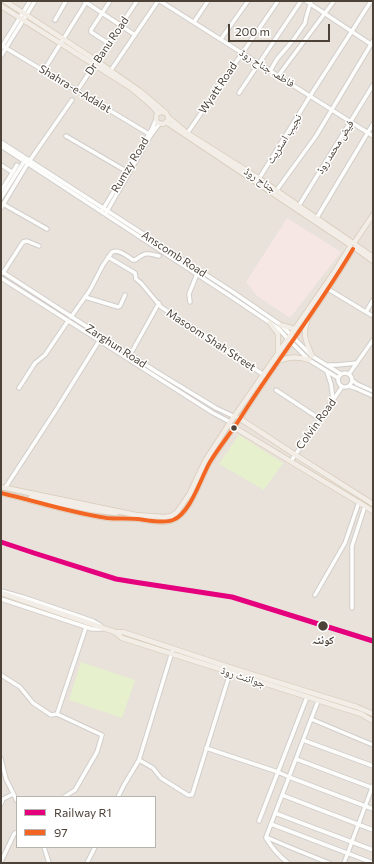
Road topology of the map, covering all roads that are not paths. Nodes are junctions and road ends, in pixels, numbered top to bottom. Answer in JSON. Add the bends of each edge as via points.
{"nodes":[{"id":1,"x":6,"y":1,"type":"edge"},
{"id":2,"x":66,"y":1,"type":"edge"},
{"id":3,"x":110,"y":1,"type":"edge"},
{"id":4,"x":137,"y":1,"type":"edge"},
{"id":5,"x":159,"y":1,"type":"edge"},
{"id":6,"x":208,"y":1,"type":"edge"},
{"id":7,"x":248,"y":1,"type":"edge"},
{"id":8,"x":278,"y":1,"type":"edge"},
{"id":9,"x":301,"y":1,"type":"edge"},
{"id":10,"x":306,"y":1,"type":"edge"},
{"id":11,"x":334,"y":1,"type":"edge"},
{"id":12,"x":371,"y":1,"type":"edge"},
{"id":13,"x":32,"y":2,"type":"edge"},
{"id":14,"x":86,"y":2,"type":"edge"},
{"id":15,"x":311,"y":2,"type":"edge"},
{"id":16,"x":1,"y":6,"type":"edge"},
{"id":17,"x":103,"y":13,"type":"junction"},
{"id":18,"x":325,"y":13,"type":"junction"},
{"id":19,"x":25,"y":14,"type":"junction"},
{"id":20,"x":22,"y":19,"type":"junction"},
{"id":21,"x":55,"y":20,"type":"dead end"},
{"id":22,"x":194,"y":22,"type":"junction"},
{"id":23,"x":120,"y":25,"type":"junction"},
{"id":24,"x":352,"y":31,"type":"junction"},
{"id":25,"x":135,"y":35,"type":"junction"},
{"id":26,"x":220,"y":39,"type":"junction"},
{"id":27,"x":62,"y":41,"type":"junction"},
{"id":28,"x":108,"y":43,"type":"junction"},
{"id":29,"x":372,"y":43,"type":"edge"},
{"id":30,"x":3,"y":47,"type":"edge"},
{"id":31,"x":242,"y":53,"type":"junction"},
{"id":32,"x":1,"y":56,"type":"edge"},
{"id":33,"x":95,"y":63,"type":"junction"},
{"id":34,"x":259,"y":64,"type":"junction"},
{"id":35,"x":44,"y":70,"type":"junction"},
{"id":36,"x":111,"y":70,"type":"junction"},
{"id":37,"x":270,"y":71,"type":"junction"},
{"id":38,"x":278,"y":76,"type":"junction"},
{"id":39,"x":373,"y":85,"type":"edge"},
{"id":40,"x":77,"y":91,"type":"junction"},
{"id":41,"x":239,"y":93,"type":"dead end"},
{"id":42,"x":310,"y":96,"type":"junction"},
{"id":43,"x":72,"y":100,"type":"dead end"},
{"id":44,"x":331,"y":109,"type":"junction"},
{"id":45,"x":158,"y":113,"type":"junction"},
{"id":46,"x":167,"y":115,"type":"junction"},
{"id":47,"x":156,"y":119,"type":"junction"},
{"id":48,"x":166,"y":122,"type":"junction"},
{"id":49,"x":350,"y":122,"type":"junction"},
{"id":50,"x":160,"y":123,"type":"junction"},
{"id":51,"x":373,"y":124,"type":"edge"},
{"id":52,"x":367,"y":133,"type":"junction"},
{"id":53,"x":149,"y":134,"type":"junction"},
{"id":54,"x":186,"y":134,"type":"junction"},
{"id":55,"x":66,"y":136,"type":"dead end"},
{"id":56,"x":373,"y":136,"type":"edge"},
{"id":57,"x":1,"y":142,"type":"edge"},
{"id":58,"x":1,"y":146,"type":"edge"},
{"id":59,"x":27,"y":161,"type":"junction"},
{"id":60,"x":1,"y":165,"type":"edge"},
{"id":61,"x":16,"y":165,"type":"dead end"},
{"id":62,"x":126,"y":171,"type":"junction"},
{"id":63,"x":12,"y":172,"type":"junction"},
{"id":64,"x":258,"y":181,"type":"junction"},
{"id":65,"x":1,"y":192,"type":"edge"},
{"id":66,"x":275,"y":192,"type":"junction"},
{"id":67,"x":1,"y":198,"type":"edge"},
{"id":68,"x":2,"y":206,"type":"edge"},
{"id":69,"x":297,"y":208,"type":"junction"},
{"id":70,"x":104,"y":211,"type":"junction"},
{"id":71,"x":373,"y":215,"type":"edge"},
{"id":72,"x":316,"y":220,"type":"junction"},
{"id":73,"x":47,"y":229,"type":"dead end"},
{"id":74,"x":39,"y":246,"type":"dead end"},
{"id":75,"x":353,"y":246,"type":"junction"},
{"id":76,"x":159,"y":256,"type":"dead end"},
{"id":77,"x":108,"y":257,"type":"junction"},
{"id":78,"x":373,"y":257,"type":"edge"},
{"id":79,"x":373,"y":261,"type":"edge"},
{"id":80,"x":2,"y":272,"type":"edge"},
{"id":81,"x":197,"y":274,"type":"junction"},
{"id":82,"x":1,"y":278,"type":"edge"},
{"id":83,"x":328,"y":289,"type":"junction"},
{"id":84,"x":125,"y":295,"type":"dead end"},
{"id":85,"x":85,"y":297,"type":"junction"},
{"id":86,"x":373,"y":300,"type":"edge"},
{"id":87,"x":190,"y":302,"type":"dead end"},
{"id":88,"x":159,"y":303,"type":"junction"},
{"id":89,"x":366,"y":312,"type":"junction"},
{"id":90,"x":371,"y":315,"type":"dead end"},
{"id":91,"x":71,"y":317,"type":"junction"},
{"id":92,"x":309,"y":317,"type":"junction"},
{"id":93,"x":68,"y":321,"type":"junction"},
{"id":94,"x":270,"y":323,"type":"junction"},
{"id":95,"x":281,"y":325,"type":"junction"},
{"id":96,"x":295,"y":329,"type":"junction"},
{"id":97,"x":291,"y":339,"type":"junction"},
{"id":98,"x":99,"y":340,"type":"junction"},
{"id":99,"x":373,"y":340,"type":"edge"},
{"id":100,"x":278,"y":353,"type":"junction"},
{"id":101,"x":130,"y":355,"type":"junction"},
{"id":102,"x":311,"y":358,"type":"junction"},
{"id":103,"x":278,"y":362,"type":"junction"},
{"id":104,"x":357,"y":363,"type":"junction"},
{"id":105,"x":327,"y":365,"type":"junction"},
{"id":106,"x":327,"y":371,"type":"junction"},
{"id":107,"x":341,"y":374,"type":"junction"},
{"id":108,"x":349,"y":374,"type":"junction"},
{"id":109,"x":264,"y":375,"type":"junction"},
{"id":110,"x":338,"y":378,"type":"junction"},
{"id":111,"x":352,"y":380,"type":"junction"},
{"id":112,"x":349,"y":386,"type":"junction"},
{"id":113,"x":342,"y":387,"type":"junction"},
{"id":114,"x":19,"y":388,"type":"dead end"},
{"id":115,"x":276,"y":390,"type":"dead end"},
{"id":116,"x":373,"y":391,"type":"edge"},
{"id":117,"x":373,"y":396,"type":"edge"},
{"id":118,"x":334,"y":400,"type":"junction"},
{"id":119,"x":237,"y":417,"type":"junction"},
{"id":120,"x":320,"y":419,"type":"junction"},
{"id":121,"x":231,"y":424,"type":"junction"},
{"id":122,"x":294,"y":454,"type":"junction"},
{"id":123,"x":291,"y":461,"type":"junction"},
{"id":124,"x":2,"y":488,"type":"edge"},
{"id":125,"x":1,"y":493,"type":"edge"},
{"id":126,"x":367,"y":500,"type":"junction"},
{"id":127,"x":373,"y":500,"type":"edge"},
{"id":128,"x":359,"y":502,"type":"junction"},
{"id":129,"x":373,"y":504,"type":"edge"},
{"id":130,"x":365,"y":506,"type":"junction"},
{"id":131,"x":373,"y":511,"type":"edge"},
{"id":132,"x":128,"y":516,"type":"junction"},
{"id":133,"x":1,"y":592,"type":"edge"},
{"id":134,"x":315,"y":595,"type":"dead end"},
{"id":135,"x":1,"y":599,"type":"edge"},
{"id":136,"x":352,"y":608,"type":"dead end"},
{"id":137,"x":86,"y":627,"type":"junction"},
{"id":138,"x":104,"y":628,"type":"junction"},
{"id":139,"x":115,"y":632,"type":"junction"},
{"id":140,"x":173,"y":649,"type":"junction"},
{"id":141,"x":171,"y":654,"type":"junction"},
{"id":142,"x":230,"y":673,"type":"junction"},
{"id":143,"x":1,"y":675,"type":"edge"},
{"id":144,"x":307,"y":697,"type":"junction"},
{"id":145,"x":318,"y":701,"type":"junction"},
{"id":146,"x":57,"y":714,"type":"junction"},
{"id":147,"x":373,"y":714,"type":"edge"},
{"id":148,"x":311,"y":719,"type":"junction"},
{"id":149,"x":373,"y":721,"type":"edge"},
{"id":150,"x":303,"y":740,"type":"junction"},
{"id":151,"x":373,"y":745,"type":"edge"},
{"id":152,"x":206,"y":748,"type":"junction"},
{"id":153,"x":1,"y":759,"type":"edge"},
{"id":154,"x":296,"y":759,"type":"junction"},
{"id":155,"x":139,"y":760,"type":"junction"},
{"id":156,"x":373,"y":766,"type":"edge"},
{"id":157,"x":278,"y":772,"type":"junction"},
{"id":158,"x":289,"y":777,"type":"junction"},
{"id":159,"x":373,"y":787,"type":"edge"},
{"id":160,"x":13,"y":794,"type":"junction"},
{"id":161,"x":282,"y":795,"type":"junction"},
{"id":162,"x":66,"y":796,"type":"edge"},
{"id":163,"x":118,"y":796,"type":"edge"},
{"id":164,"x":16,"y":799,"type":"edge"},
{"id":165,"x":1,"y":804,"type":"edge"},
{"id":166,"x":365,"y":806,"type":"junction"},
{"id":167,"x":373,"y":809,"type":"edge"},
{"id":168,"x":275,"y":813,"type":"junction"},
{"id":169,"x":259,"y":821,"type":"dead end"},
{"id":170,"x":271,"y":824,"type":"junction"},
{"id":171,"x":358,"y":825,"type":"junction"},
{"id":172,"x":373,"y":830,"type":"edge"},
{"id":173,"x":16,"y":833,"type":"edge"},
{"id":174,"x":266,"y":837,"type":"junction"},
{"id":175,"x":352,"y":842,"type":"junction"},
{"id":176,"x":44,"y":848,"type":"edge"},
{"id":177,"x":94,"y":848,"type":"edge"},
{"id":178,"x":373,"y":850,"type":"edge"},
{"id":179,"x":348,"y":853,"type":"junction"},
{"id":180,"x":1,"y":862,"type":"edge"},
{"id":181,"x":49,"y":863,"type":"edge"},
{"id":182,"x":87,"y":863,"type":"edge"},
{"id":183,"x":288,"y":863,"type":"edge"},
{"id":184,"x":329,"y":863,"type":"edge"},
{"id":185,"x":344,"y":863,"type":"edge"},
{"id":186,"x":373,"y":863,"type":"edge"}],
"edges":[{"from":1,"to":19,"type":"main road","name":"جناح روڈ"},
{"from":2,"to":21,"type":"street"},
{"from":3,"to":17,"type":"street"},
{"from":4,"to":23,"type":"street","name":"Dr Banu Road"},
{"from":5,"to":22,"type":"street","name":"فاطمہ جناح روڈ"},
{"from":5,"to":25,"type":"street"},
{"from":6,"to":22,"type":"street"},
{"from":7,"to":26,"type":"street"},
{"from":8,"to":31,"type":"street","name":"Wyatt Road"},
{"from":9,"to":34,"type":"street"},
{"from":10,"to":15,"type":"street"},
{"from":11,"to":18,"type":"street"},
{"from":12,"to":24,"type":"street","name":"نجیب اسٹریٹ"},
{"from":13,"to":19,"type":"street"},
{"from":14,"to":17,"type":"street"},
{"from":14,"to":27,"type":"street"},
{"from":15,"to":18,"type":"street"},
{"from":15,"to":37,"type":"street","via":[[305,23]]},
{"from":16,"to":20,"type":"main road","name":"جناح روڈ"},
{"from":17,"to":23,"type":"street"},
{"from":17,"to":28,"type":"street","via":[[91,32]]},
{"from":18,"to":24,"type":"street"},
{"from":18,"to":38,"type":"street"},
{"from":19,"to":20,"type":"street"},
{"from":19,"to":27,"type":"main road","name":"جناح روڈ"},
{"from":20,"to":27,"type":"main road","name":"جناح روڈ"},
{"from":20,"to":30,"type":"street"},
{"from":22,"to":26,"type":"street","name":"فاطمہ جناح روڈ"},
{"from":23,"to":25,"type":"street"},
{"from":23,"to":28,"type":"street","name":"Dr Banu Road"},
{"from":24,"to":29,"type":"street"},
{"from":24,"to":42,"type":"street","name":"نجیب اسٹریٹ"},
{"from":25,"to":36,"type":"street"},
{"from":26,"to":31,"type":"street","name":"فاطمہ جناح روڈ"},
{"from":27,"to":33,"type":"main road","name":"جناح روڈ"},
{"from":27,"to":35,"type":"street"},
{"from":28,"to":33,"type":"street","name":"Dr Banu Road"},
{"from":29,"to":44,"type":"street"},
{"from":30,"to":32,"type":"street"},
{"from":30,"to":35,"type":"street","name":"Shahra-e-Adalat"},
{"from":31,"to":34,"type":"street","name":"فاطمہ جناح روڈ"},
{"from":31,"to":54,"type":"street","name":"Wyatt Road"},
{"from":33,"to":36,"type":"main road","name":"جناح روڈ"},
{"from":33,"to":40,"type":"street","name":"Dr Banu Road"},
{"from":33,"to":45,"type":"main road","name":"جناح روڈ","via":[[131,88]]},
{"from":34,"to":37,"type":"street","name":"فاطمہ جناح روڈ"},
{"from":34,"to":41,"type":"street"},
{"from":35,"to":40,"type":"street","name":"Shahra-e-Adalat"},
{"from":36,"to":46,"type":"main road","name":"جناح روڈ"},
{"from":37,"to":38,"type":"street","name":"فاطمہ جناح روڈ"},
{"from":38,"to":42,"type":"street","name":"فاطمہ جناح روڈ"},
{"from":39,"to":49,"type":"street","name":"فیض محمد روڈ"},
{"from":40,"to":53,"type":"street","name":"Shahra-e-Adalat"},
{"from":42,"to":44,"type":"street","name":"فاطمہ جناح روڈ"},
{"from":42,"to":64,"type":"street","name":"نجیب اسٹریٹ"},
{"from":43,"to":59,"type":"street"},
{"from":44,"to":49,"type":"street","name":"فاطمہ جناح روڈ"},
{"from":44,"to":66,"type":"street","via":[[316,136]]},
{"from":45,"to":46,"type":"main road","via":[[163,112]]},
{"from":45,"to":47,"type":"main road"},
{"from":46,"to":48,"type":"main road"},
{"from":46,"to":54,"type":"main road","name":"جناح روڈ"},
{"from":47,"to":50,"type":"main road"},
{"from":47,"to":53,"type":"street","name":"Rumzy Road"},
{"from":48,"to":50,"type":"main road"},
{"from":48,"to":54,"type":"main road","name":"جناح روڈ"},
{"from":49,"to":52,"type":"street","name":"فاطمہ جناح روڈ"},
{"from":49,"to":69,"type":"street","name":"فیض محمد روڈ"},
{"from":50,"to":70,"type":"street","name":"Rumzy Road"},
{"from":51,"to":52,"type":"street"},
{"from":52,"to":56,"type":"street","name":"فاطمہ جناح روڈ"},
{"from":52,"to":72,"type":"street"},
{"from":53,"to":62,"type":"street","name":"Rumzy Road"},
{"from":54,"to":64,"type":"main road","name":"جناح روڈ"},
{"from":55,"to":62,"type":"street"},
{"from":57,"to":59,"type":"street","name":"Anscomb Road"},
{"from":58,"to":59,"type":"street","name":"Anscomb Road"},
{"from":59,"to":67,"type":"street"},
{"from":59,"to":68,"type":"street"},
{"from":59,"to":70,"type":"street","name":"Anscomb Road"},
{"from":60,"to":63,"type":"street"},
{"from":61,"to":63,"type":"street"},
{"from":62,"to":70,"type":"street","name":"Rumzy Road"},
{"from":63,"to":65,"type":"street"},
{"from":64,"to":66,"type":"main road","name":"جناح روڈ"},
{"from":66,"to":69,"type":"main road","name":"جناح روڈ"},
{"from":68,"to":73,"type":"street"},
{"from":69,"to":72,"type":"main road","name":"جناح روڈ"},
{"from":70,"to":81,"type":"street","name":"Anscomb Road"},
{"from":70,"to":95,"type":"street","name":"Anscomb Road","via":[[217,281]]},
{"from":71,"to":75,"type":"main road"},
{"from":72,"to":75,"type":"main road","name":"جناح روڈ"},
{"from":74,"to":80,"type":"street","via":[[23,242]]},
{"from":75,"to":78,"type":"main road","name":"جناح روڈ"},
{"from":75,"to":79,"type":"main road","name":"جناح روڈ"},
{"from":75,"to":83,"type":"main road"},
{"from":75,"to":96,"type":"main road"},
{"from":76,"to":77,"type":"street","via":[[147,254],[134,260],[115,250]]},
{"from":77,"to":85,"type":"street"},
{"from":77,"to":88,"type":"street","name":"Masoom Shah Street","via":[[135,273],[136,279]]},
{"from":80,"to":91,"type":"street","name":"Zarghun Road"},
{"from":81,"to":87,"type":"street","via":[[189,294]]},
{"from":81,"to":94,"type":"street","name":"Anscomb Road"},
{"from":82,"to":93,"type":"street","name":"Zarghun Road"},
{"from":83,"to":89,"type":"street"},
{"from":83,"to":92,"type":"main road"},
{"from":84,"to":85,"type":"street","via":[[118,307]]},
{"from":85,"to":91,"type":"street"},
{"from":86,"to":89,"type":"street"},
{"from":88,"to":101,"type":"street"},
{"from":88,"to":109,"type":"street","name":"Masoom Shah Street","via":[[161,307]]},
{"from":89,"to":90,"type":"street"},
{"from":91,"to":101,"type":"street","name":"Zarghun Road"},
{"from":92,"to":97,"type":"main road"},
{"from":92,"to":102,"type":"main road","via":[[305,328],[305,340]]},
{"from":93,"to":98,"type":"street","name":"Zarghun Road"},
{"from":93,"to":114,"type":"street"},
{"from":94,"to":97,"type":"street","name":"Anscomb Road"},
{"from":94,"to":100,"type":"main road","via":[[278,334]]},
{"from":95,"to":96,"type":"main road"},
{"from":95,"to":97,"type":"street","name":"Anscomb Road"},
{"from":96,"to":97,"type":"main road"},
{"from":97,"to":100,"type":"main road"},
{"from":97,"to":102,"type":"street","name":"Anscomb Road"},
{"from":97,"to":103,"type":"main road"},
{"from":98,"to":121,"type":"street","name":"Zarghun Road"},
{"from":98,"to":124,"type":"street","via":[[45,428]]},
{"from":99,"to":104,"type":"street"},
{"from":100,"to":109,"type":"main road"},
{"from":101,"to":119,"type":"street","name":"Zarghun Road","via":[[216,408]]},
{"from":102,"to":103,"type":"main road","via":[[295,357]]},
{"from":102,"to":105,"type":"street","name":"Anscomb Road"},
{"from":102,"to":106,"type":"street","name":"Anscomb Road"},
{"from":103,"to":119,"type":"main road"},
{"from":104,"to":105,"type":"street"},
{"from":104,"to":108,"type":"street"},
{"from":105,"to":107,"type":"street","name":"Anscomb Road"},
{"from":106,"to":110,"type":"street","name":"Anscomb Road"},
{"from":106,"to":118,"type":"street"},
{"from":107,"to":108,"type":"street"},
{"from":107,"to":110,"type":"street"},
{"from":108,"to":111,"type":"street"},
{"from":109,"to":119,"type":"main road"},
{"from":110,"to":113,"type":"street"},
{"from":111,"to":112,"type":"street"},
{"from":111,"to":116,"type":"street"},
{"from":112,"to":113,"type":"street"},
{"from":112,"to":117,"type":"street"},
{"from":113,"to":118,"type":"street","name":"Colvin Road"},
{"from":115,"to":120,"type":"street"},
{"from":118,"to":120,"type":"street","name":"Colvin Road"},
{"from":119,"to":121,"type":"main road"},
{"from":119,"to":122,"type":"main road","name":"Zarghun Road"},
{"from":120,"to":122,"type":"street","name":"Colvin Road"},
{"from":121,"to":123,"type":"main road","name":"Zarghun Road"},
{"from":121,"to":132,"type":"main road","via":[[195,495],[178,518],[165,522]]},
{"from":122,"to":123,"type":"street","name":"Colvin Road"},
{"from":122,"to":126,"type":"main road","name":"Zarghun Road"},
{"from":123,"to":128,"type":"main road","name":"Zarghun Road"},
{"from":124,"to":132,"type":"main road"},
{"from":124,"to":132,"type":"main road","via":[[91,510]]},
{"from":125,"to":132,"type":"main road","via":[[86,514],[109,518]]},
{"from":126,"to":127,"type":"street"},
{"from":126,"to":129,"type":"main road","name":"Zarghun Road"},
{"from":128,"to":130,"type":"main road","name":"Zarghun Road"},
{"from":128,"to":134,"type":"street","via":[[346,542]]},
{"from":130,"to":131,"type":"main road","name":"Zarghun Road"},
{"from":130,"to":136,"type":"street","via":[[352,546]]},
{"from":133,"to":138,"type":"main road","name":"جوائنٹ روڈ"},
{"from":133,"to":138,"type":"street","via":[[93,620]]},
{"from":135,"to":137,"type":"street"},
{"from":137,"to":138,"type":"street"},
{"from":137,"to":146,"type":"street"},
{"from":138,"to":139,"type":"main road","name":"جوائنٹ روڈ"},
{"from":139,"to":140,"type":"main road","name":"جوائنٹ روڈ","via":[[123,632]]},
{"from":139,"to":141,"type":"main road","name":"جوائنٹ روڈ","via":[[122,638]]},
{"from":140,"to":141,"type":"street"},
{"from":140,"to":147,"type":"main road","name":"جوائنٹ روڈ"},
{"from":141,"to":142,"type":"main road","name":"جوائنٹ روڈ"},
{"from":141,"to":155,"type":"street"},
{"from":142,"to":144,"type":"main road","name":"جوائنٹ روڈ"},
{"from":142,"to":152,"type":"street"},
{"from":143,"to":146,"type":"street","via":[[20,687],[33,703],[51,715]]},
{"from":144,"to":145,"type":"main road","name":"جوائنٹ روڈ"},
{"from":144,"to":157,"type":"street"},
{"from":145,"to":148,"type":"street"},
{"from":145,"to":149,"type":"main road","name":"جوائنٹ روڈ","via":[[361,714]]},
{"from":146,"to":162,"type":"street","via":[[102,734],[97,752],[75,790]]},
{"from":148,"to":150,"type":"street"},
{"from":148,"to":151,"type":"street"},
{"from":150,"to":154,"type":"street"},
{"from":150,"to":156,"type":"street"},
{"from":152,"to":155,"type":"street","via":[[192,795],[161,778],[154,768]]},
{"from":152,"to":157,"type":"street"},
{"from":153,"to":160,"type":"street"},
{"from":154,"to":158,"type":"street"},
{"from":154,"to":159,"type":"street"},
{"from":155,"to":163,"type":"street"},
{"from":157,"to":158,"type":"street"},
{"from":157,"to":169,"type":"street"},
{"from":158,"to":161,"type":"street"},
{"from":158,"to":166,"type":"street"},
{"from":159,"to":166,"type":"street"},
{"from":160,"to":164,"type":"street"},
{"from":160,"to":165,"type":"street","via":[[3,799]]},
{"from":161,"to":168,"type":"street"},
{"from":161,"to":171,"type":"street"},
{"from":166,"to":167,"type":"street"},
{"from":166,"to":171,"type":"street"},
{"from":168,"to":170,"type":"street"},
{"from":168,"to":175,"type":"street"},
{"from":170,"to":174,"type":"street"},
{"from":170,"to":179,"type":"street"},
{"from":171,"to":172,"type":"street"},
{"from":171,"to":175,"type":"street"},
{"from":173,"to":180,"type":"street"},
{"from":174,"to":183,"type":"street"},
{"from":174,"to":184,"type":"street"},
{"from":175,"to":178,"type":"street"},
{"from":175,"to":179,"type":"street"},
{"from":176,"to":181,"type":"street"},
{"from":177,"to":182,"type":"street"},
{"from":179,"to":185,"type":"street"},
{"from":179,"to":186,"type":"street"}]}
